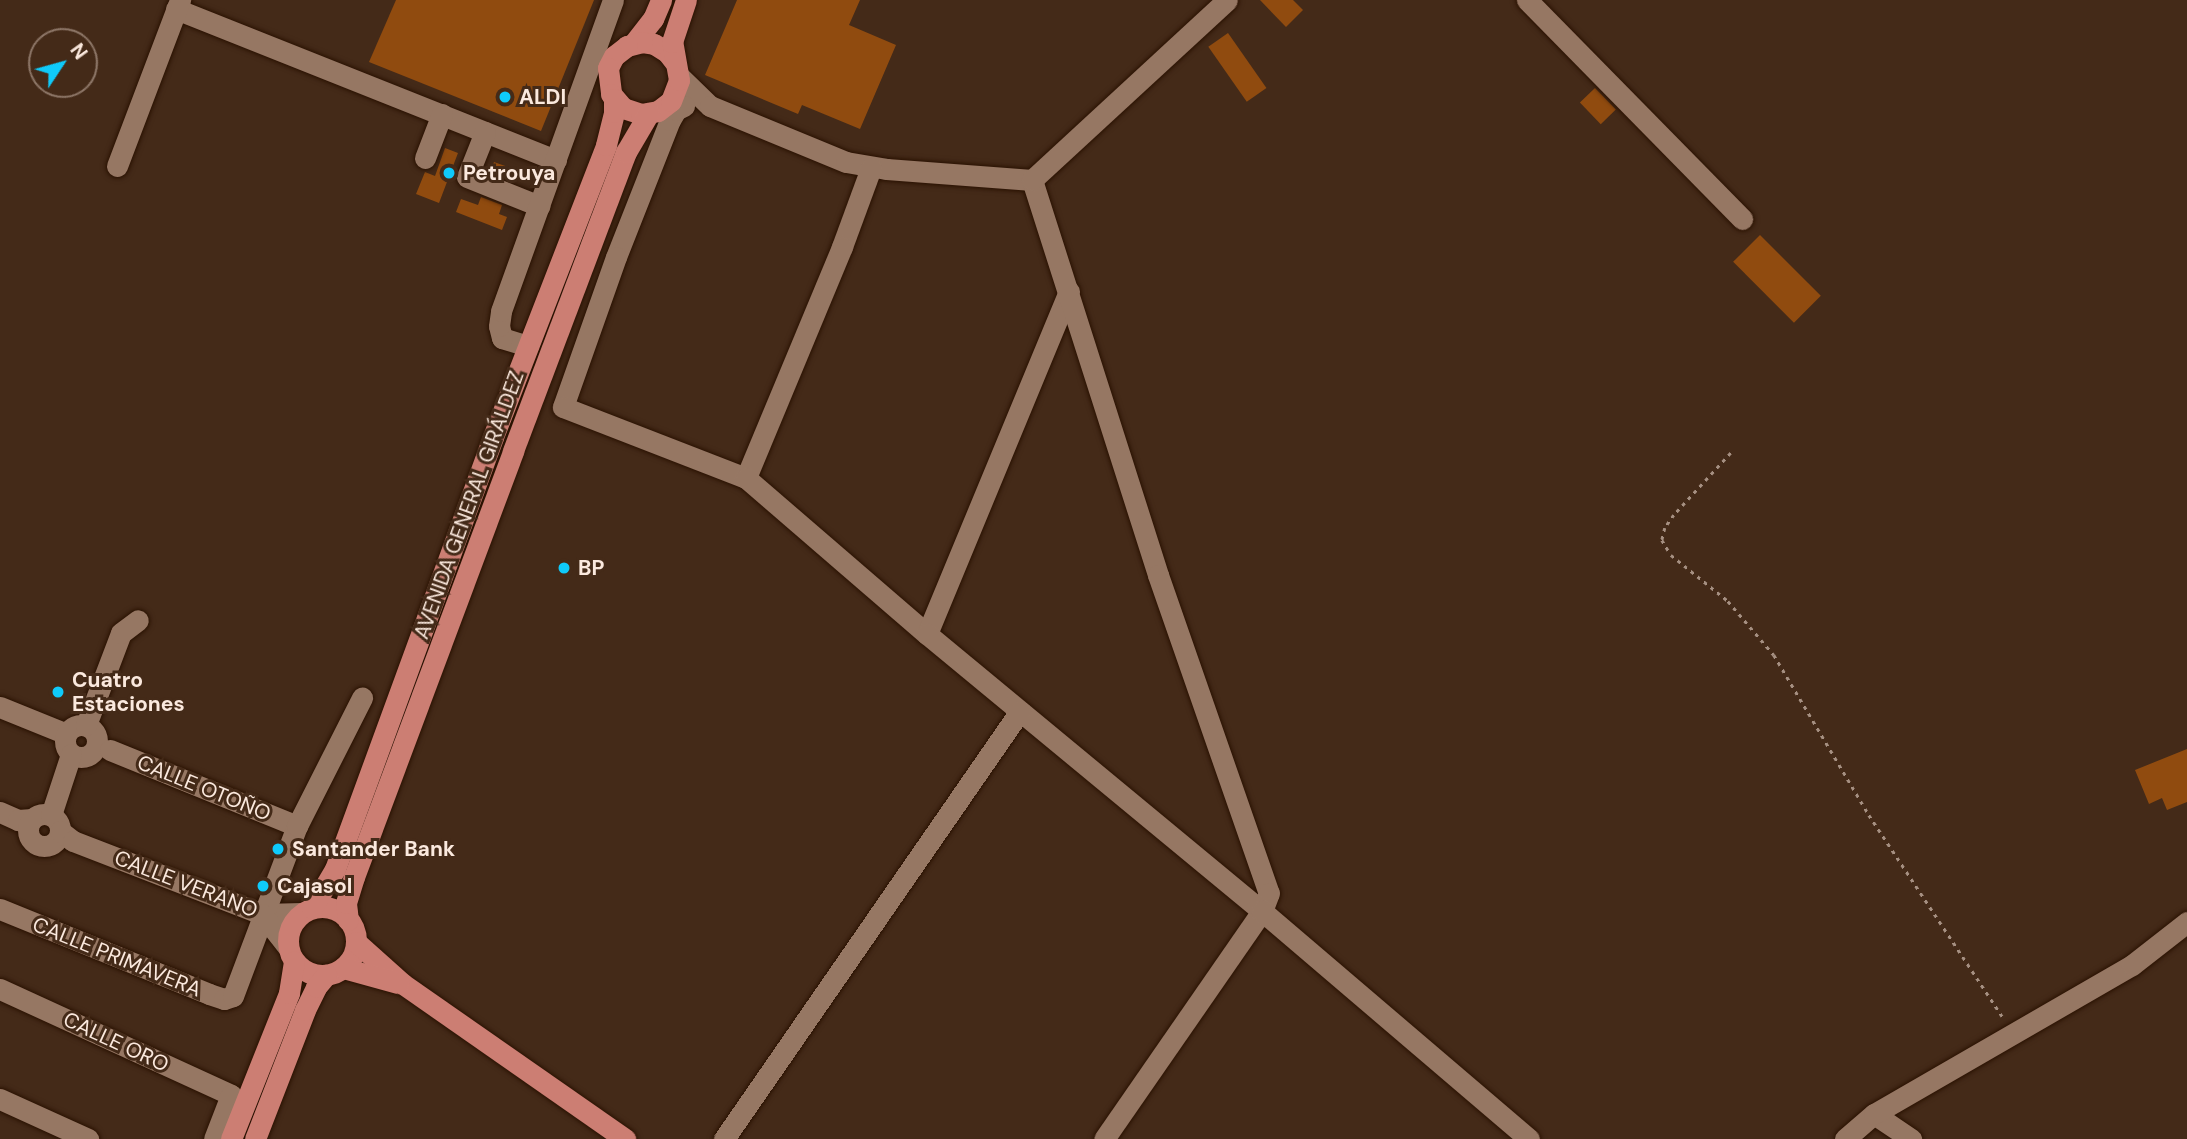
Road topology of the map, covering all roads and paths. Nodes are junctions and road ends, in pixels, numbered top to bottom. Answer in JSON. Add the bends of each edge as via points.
{"nodes":[{"id":1,"x":613,"y":0,"type":"edge"},
{"id":2,"x":661,"y":0,"type":"edge"},
{"id":3,"x":686,"y":0,"type":"edge"},
{"id":4,"x":1227,"y":0,"type":"edge"},
{"id":5,"x":1527,"y":0,"type":"edge"},
{"id":6,"x":178,"y":4,"type":"edge"},
{"id":7,"x":634,"y":43,"type":"junction"},
{"id":8,"x":600,"y":68,"type":"junction"},
{"id":9,"x":676,"y":69,"type":"junction"},
{"id":10,"x":614,"y":99,"type":"junction"},
{"id":11,"x":710,"y":106,"type":"junction"},
{"id":12,"x":667,"y":110,"type":"junction"},
{"id":13,"x":442,"y":114,"type":"junction"},
{"id":14,"x":485,"y":132,"type":"junction"},
{"id":15,"x":425,"y":158,"type":"dead end"},
{"id":16,"x":556,"y":160,"type":"junction"},
{"id":17,"x":117,"y":166,"type":"dead end"},
{"id":18,"x":871,"y":167,"type":"junction"},
{"id":19,"x":1032,"y":180,"type":"junction"},
{"id":20,"x":539,"y":206,"type":"junction"},
{"id":21,"x":1742,"y":219,"type":"dead end"},
{"id":22,"x":1069,"y":291,"type":"junction"},
{"id":23,"x":527,"y":346,"type":"junction"},
{"id":24,"x":1731,"y":453,"type":"dead end"},
{"id":25,"x":746,"y":478,"type":"junction"},
{"id":26,"x":138,"y":620,"type":"dead end"},
{"id":27,"x":928,"y":634,"type":"junction"},
{"id":28,"x":362,"y":698,"type":"dead end"},
{"id":29,"x":0,"y":707,"type":"edge"},
{"id":30,"x":1020,"y":711,"type":"junction"},
{"id":31,"x":82,"y":740,"type":"junction"},
{"id":32,"x":40,"y":826,"type":"edge"},
{"id":33,"x":298,"y":826,"type":"junction"},
{"id":34,"x":0,"y":909,"type":"edge"},
{"id":35,"x":307,"y":910,"type":"junction"},
{"id":36,"x":1262,"y":911,"type":"junction"},
{"id":37,"x":262,"y":914,"type":"junction"},
{"id":38,"x":348,"y":920,"type":"junction"},
{"id":39,"x":2187,"y":922,"type":"edge"},
{"id":40,"x":356,"y":942,"type":"junction"},
{"id":41,"x":290,"y":953,"type":"junction"},
{"id":42,"x":335,"y":972,"type":"junction"},
{"id":43,"x":403,"y":984,"type":"junction"},
{"id":44,"x":0,"y":989,"type":"edge"},
{"id":45,"x":2013,"y":1034,"type":"junction"},
{"id":46,"x":0,"y":1099,"type":"edge"},
{"id":47,"x":1874,"y":1114,"type":"junction"},
{"id":48,"x":88,"y":1139,"type":"edge"},
{"id":49,"x":214,"y":1139,"type":"edge"},
{"id":50,"x":231,"y":1139,"type":"edge"},
{"id":51,"x":255,"y":1139,"type":"edge"},
{"id":52,"x":625,"y":1139,"type":"edge"},
{"id":53,"x":724,"y":1139,"type":"edge"},
{"id":54,"x":1104,"y":1139,"type":"edge"},
{"id":55,"x":1529,"y":1139,"type":"edge"},
{"id":56,"x":1845,"y":1139,"type":"edge"},
{"id":57,"x":1911,"y":1139,"type":"edge"}],
"edges":[{"from":1,"to":8,"type":"street"},
{"from":2,"to":7,"type":"main road"},
{"from":3,"to":9,"type":"main road","via":[[672,42]]},
{"from":4,"to":19,"type":"street"},
{"from":5,"to":21,"type":"street"},
{"from":6,"to":13,"type":"street"},
{"from":6,"to":17,"type":"street"},
{"from":7,"to":8,"type":"main road"},
{"from":7,"to":9,"type":"main road","via":[[654,44],[667,52]]},
{"from":8,"to":10,"type":"main road"},
{"from":8,"to":16,"type":"street"},
{"from":9,"to":11,"type":"street"},
{"from":9,"to":12,"type":"main road","via":[[676,92]]},
{"from":10,"to":12,"type":"main road","via":[[628,111]]},
{"from":10,"to":23,"type":"main road","name":"AVENIDA GENERAL GIRÁLDEZ","via":[[606,145]]},
{"from":11,"to":12,"type":"street"},
{"from":11,"to":18,"type":"street","via":[[823,154]]},
{"from":12,"to":25,"type":"street","via":[[564,407]]},
{"from":12,"to":38,"type":"main road","name":"AVENIDA GENERAL GIRÁLDEZ","via":[[626,152],[354,877],[346,903]]},
{"from":13,"to":14,"type":"street"},
{"from":13,"to":15,"type":"street"},
{"from":14,"to":16,"type":"street"},
{"from":14,"to":20,"type":"street","via":[[467,177]]},
{"from":16,"to":20,"type":"street"},
{"from":18,"to":19,"type":"street"},
{"from":18,"to":25,"type":"street"},
{"from":19,"to":22,"type":"street"},
{"from":20,"to":23,"type":"street","via":[[499,326],[502,338]]},
{"from":22,"to":27,"type":"street"},
{"from":22,"to":36,"type":"street","via":[[1158,575],[1262,866],[1269,893]]},
{"from":23,"to":35,"type":"main road","name":"AVENIDA GENERAL GIRÁLDEZ","via":[[335,869]]},
{"from":24,"to":45,"type":"path","via":[[1674,515],[1662,540],[1671,555],[1728,601],[1774,655],[1869,815],[1993,997]]},
{"from":25,"to":27,"type":"street"},
{"from":26,"to":31,"type":"street","via":[[121,633]]},
{"from":27,"to":30,"type":"street"},
{"from":28,"to":33,"type":"street"},
{"from":29,"to":31,"type":"street","name":"CALLE OTOÑO"},
{"from":30,"to":36,"type":"street"},
{"from":30,"to":53,"type":"street"},
{"from":31,"to":32,"type":"street"},
{"from":31,"to":33,"type":"street","name":"CALLE OTOÑO"},
{"from":32,"to":37,"type":"street","name":"CALLE VERANO"},
{"from":33,"to":37,"type":"street"},
{"from":34,"to":37,"type":"street","name":"CALLE PRIMAVERA","via":[[224,999],[235,994]]},
{"from":35,"to":37,"type":"street","name":"CALLE VERANO"},
{"from":35,"to":38,"type":"main road","via":[[334,909]]},
{"from":35,"to":41,"type":"main road","via":[[289,929]]},
{"from":36,"to":54,"type":"street"},
{"from":36,"to":55,"type":"street"},
{"from":37,"to":41,"type":"street"},
{"from":38,"to":40,"type":"main road"},
{"from":39,"to":45,"type":"street","via":[[2132,965]]},
{"from":40,"to":42,"type":"main road","via":[[352,956]]},
{"from":40,"to":43,"type":"main road"},
{"from":41,"to":42,"type":"main road","via":[[306,972]]},
{"from":41,"to":50,"type":"main road","via":[[289,993]]},
{"from":42,"to":43,"type":"main road"},
{"from":42,"to":51,"type":"main road","via":[[316,987]]},
{"from":43,"to":52,"type":"main road"},
{"from":44,"to":49,"type":"street","name":"CALLE ORO","via":[[231,1095]]},
{"from":45,"to":47,"type":"street"},
{"from":46,"to":48,"type":"street"},
{"from":47,"to":56,"type":"street"},
{"from":47,"to":57,"type":"street"}]}
